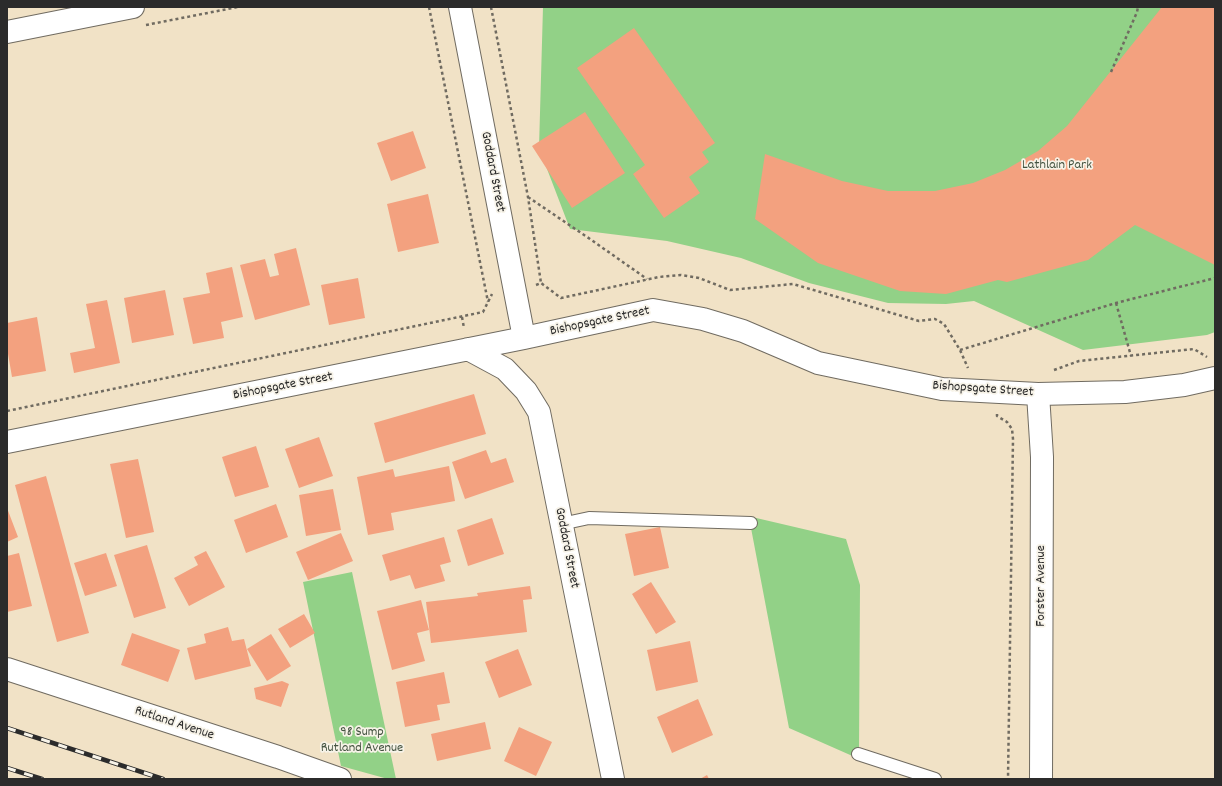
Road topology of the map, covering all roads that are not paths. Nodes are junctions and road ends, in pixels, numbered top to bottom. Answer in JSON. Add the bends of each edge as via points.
{"nodes":[{"id":1,"x":133,"y":7,"type":"edge"},
{"id":2,"x":460,"y":7,"type":"edge"},
{"id":3,"x":7,"y":32,"type":"edge"},
{"id":4,"x":524,"y":338,"type":"junction"},
{"id":5,"x":468,"y":349,"type":"junction"},
{"id":6,"x":1215,"y":378,"type":"edge"},
{"id":7,"x":1038,"y":394,"type":"junction"},
{"id":8,"x":7,"y":442,"type":"edge"},
{"id":9,"x":751,"y":523,"type":"dead end"},
{"id":10,"x":561,"y":524,"type":"junction"},
{"id":11,"x":7,"y":669,"type":"edge"},
{"id":12,"x":858,"y":754,"type":"dead end"},
{"id":13,"x":340,"y":779,"type":"edge"},
{"id":14,"x":613,"y":779,"type":"edge"},
{"id":15,"x":935,"y":779,"type":"edge"},
{"id":16,"x":1041,"y":779,"type":"edge"}],
"edges":[{"from":1,"to":3,"type":"street"},
{"from":2,"to":4,"type":"street","name":"Goddard Street"},
{"from":4,"to":5,"type":"street","name":"Bishopsgate Street"},
{"from":4,"to":7,"type":"street","name":"Bishopsgate Street","via":[[653,310],[702,319],[743,331],[818,363],[942,389]]},
{"from":5,"to":8,"type":"street","name":"Bishopsgate Street"},
{"from":5,"to":10,"type":"street","name":"Goddard Street","via":[[505,369],[526,391],[539,412]]},
{"from":6,"to":7,"type":"street","name":"Bishopsgate Street","via":[[1184,385],[1125,392]]},
{"from":7,"to":16,"type":"street","name":"Forster Avenue","via":[[1042,457]]},
{"from":9,"to":10,"type":"lane","via":[[589,518]]},
{"from":10,"to":14,"type":"street","name":"Goddard Street"},
{"from":11,"to":13,"type":"street","name":"Rutland Avenue"},
{"from":12,"to":15,"type":"lane"}]}
